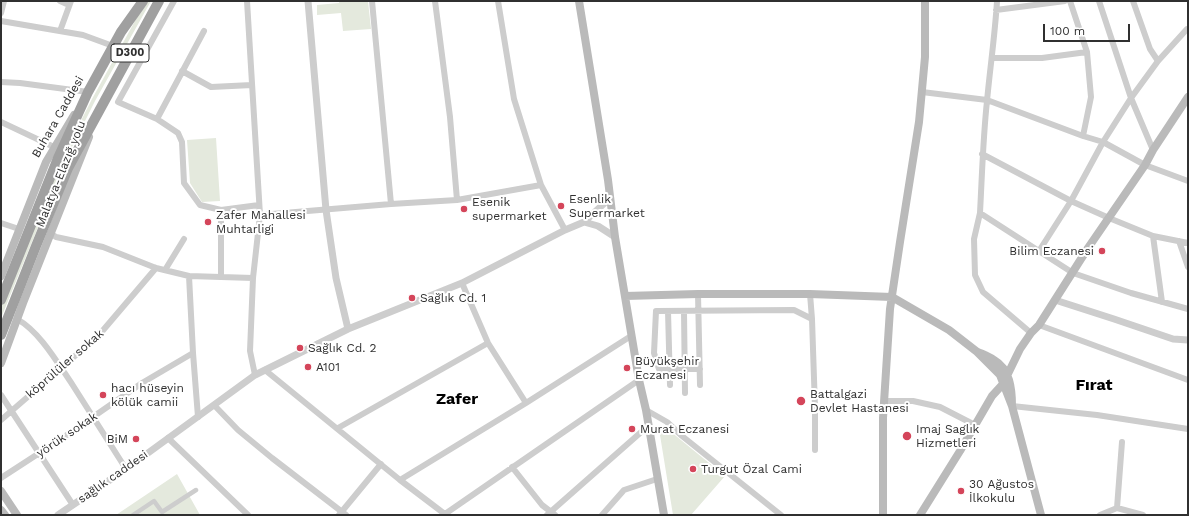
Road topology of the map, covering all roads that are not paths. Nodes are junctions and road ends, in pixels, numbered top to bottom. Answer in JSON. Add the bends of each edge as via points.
{"nodes":[{"id":1,"x":4,"y":1,"type":"edge"},
{"id":2,"x":60,"y":1,"type":"edge"},
{"id":3,"x":159,"y":1,"type":"edge"},
{"id":4,"x":174,"y":1,"type":"edge"},
{"id":5,"x":247,"y":1,"type":"edge"},
{"id":6,"x":308,"y":1,"type":"edge"},
{"id":7,"x":372,"y":1,"type":"edge"},
{"id":8,"x":434,"y":1,"type":"edge"},
{"id":9,"x":498,"y":1,"type":"edge"},
{"id":10,"x":579,"y":1,"type":"edge"},
{"id":11,"x":925,"y":1,"type":"edge"},
{"id":12,"x":996,"y":1,"type":"edge"},
{"id":13,"x":1065,"y":1,"type":"edge"},
{"id":14,"x":1070,"y":1,"type":"edge"},
{"id":15,"x":1099,"y":1,"type":"edge"},
{"id":16,"x":1133,"y":1,"type":"edge"},
{"id":17,"x":141,"y":2,"type":"edge"},
{"id":18,"x":70,"y":3,"type":"edge"},
{"id":19,"x":996,"y":10,"type":"junction"},
{"id":20,"x":1,"y":13,"type":"edge"},
{"id":21,"x":1,"y":20,"type":"edge"},
{"id":22,"x":1188,"y":29,"type":"edge"},
{"id":23,"x":60,"y":31,"type":"junction"},
{"id":24,"x":204,"y":32,"type":"dead end"},
{"id":25,"x":113,"y":46,"type":"junction"},
{"id":26,"x":1087,"y":52,"type":"junction"},
{"id":27,"x":992,"y":58,"type":"junction"},
{"id":28,"x":1158,"y":61,"type":"junction"},
{"id":29,"x":182,"y":71,"type":"junction"},
{"id":30,"x":1,"y":82,"type":"edge"},
{"id":31,"x":252,"y":85,"type":"junction"},
{"id":32,"x":88,"y":92,"type":"junction"},
{"id":33,"x":922,"y":92,"type":"junction"},
{"id":34,"x":1188,"y":97,"type":"edge"},
{"id":35,"x":1131,"y":98,"type":"junction"},
{"id":36,"x":987,"y":100,"type":"junction"},
{"id":37,"x":102,"y":106,"type":"junction"},
{"id":38,"x":157,"y":119,"type":"junction"},
{"id":39,"x":1,"y":122,"type":"edge"},
{"id":40,"x":1083,"y":136,"type":"junction"},
{"id":41,"x":1103,"y":142,"type":"junction"},
{"id":42,"x":54,"y":147,"type":"junction"},
{"id":43,"x":1153,"y":150,"type":"junction"},
{"id":44,"x":982,"y":154,"type":"junction"},
{"id":45,"x":1145,"y":165,"type":"junction"},
{"id":46,"x":1188,"y":181,"type":"edge"},
{"id":47,"x":541,"y":185,"type":"junction"},
{"id":48,"x":610,"y":198,"type":"junction"},
{"id":49,"x":457,"y":200,"type":"junction"},
{"id":50,"x":1071,"y":201,"type":"junction"},
{"id":51,"x":391,"y":204,"type":"junction"},
{"id":52,"x":259,"y":205,"type":"junction"},
{"id":53,"x":221,"y":210,"type":"junction"},
{"id":54,"x":326,"y":210,"type":"junction"},
{"id":55,"x":980,"y":213,"type":"junction"},
{"id":56,"x":260,"y":215,"type":"junction"},
{"id":57,"x":1109,"y":218,"type":"junction"},
{"id":58,"x":584,"y":222,"type":"junction"},
{"id":59,"x":1,"y":223,"type":"edge"},
{"id":60,"x":19,"y":229,"type":"junction"},
{"id":61,"x":565,"y":230,"type":"junction"},
{"id":62,"x":50,"y":234,"type":"junction"},
{"id":63,"x":1153,"y":236,"type":"junction"},
{"id":64,"x":615,"y":238,"type":"junction"},
{"id":65,"x":184,"y":239,"type":"dead end"},
{"id":66,"x":1179,"y":241,"type":"junction"},
{"id":67,"x":1188,"y":243,"type":"edge"},
{"id":68,"x":1039,"y":251,"type":"junction"},
{"id":69,"x":1188,"y":267,"type":"edge"},
{"id":70,"x":156,"y":268,"type":"junction"},
{"id":71,"x":166,"y":270,"type":"junction"},
{"id":72,"x":1073,"y":273,"type":"junction"},
{"id":73,"x":1,"y":276,"type":"edge"},
{"id":74,"x":189,"y":276,"type":"junction"},
{"id":75,"x":221,"y":277,"type":"junction"},
{"id":76,"x":253,"y":278,"type":"junction"},
{"id":77,"x":462,"y":283,"type":"junction"},
{"id":78,"x":698,"y":294,"type":"junction"},
{"id":79,"x":810,"y":294,"type":"junction"},
{"id":80,"x":625,"y":296,"type":"junction"},
{"id":81,"x":892,"y":297,"type":"junction"},
{"id":82,"x":1,"y":300,"type":"edge"},
{"id":83,"x":1055,"y":300,"type":"junction"},
{"id":84,"x":1162,"y":302,"type":"junction"},
{"id":85,"x":1188,"y":309,"type":"edge"},
{"id":86,"x":684,"y":310,"type":"junction"},
{"id":87,"x":698,"y":310,"type":"junction"},
{"id":88,"x":668,"y":311,"type":"junction"},
{"id":89,"x":17,"y":319,"type":"junction"},
{"id":90,"x":812,"y":319,"type":"junction"},
{"id":91,"x":1039,"y":325,"type":"junction"},
{"id":92,"x":348,"y":329,"type":"junction"},
{"id":93,"x":1031,"y":333,"type":"junction"},
{"id":94,"x":1,"y":335,"type":"edge"},
{"id":95,"x":631,"y":336,"type":"junction"},
{"id":96,"x":1188,"y":340,"type":"edge"},
{"id":97,"x":488,"y":343,"type":"junction"},
{"id":98,"x":976,"y":351,"type":"junction"},
{"id":99,"x":193,"y":353,"type":"junction"},
{"id":100,"x":1,"y":363,"type":"edge"},
{"id":101,"x":61,"y":369,"type":"junction"},
{"id":102,"x":669,"y":369,"type":"junction"},
{"id":103,"x":685,"y":369,"type":"junction"},
{"id":104,"x":265,"y":370,"type":"junction"},
{"id":105,"x":700,"y":370,"type":"junction"},
{"id":106,"x":255,"y":375,"type":"junction"},
{"id":107,"x":1007,"y":375,"type":"junction"},
{"id":108,"x":639,"y":380,"type":"junction"},
{"id":109,"x":1188,"y":380,"type":"edge"},
{"id":110,"x":1003,"y":384,"type":"junction"},
{"id":111,"x":670,"y":385,"type":"dead end"},
{"id":112,"x":700,"y":385,"type":"dead end"},
{"id":113,"x":685,"y":394,"type":"dead end"},
{"id":114,"x":1,"y":395,"type":"edge"},
{"id":115,"x":884,"y":401,"type":"junction"},
{"id":116,"x":526,"y":403,"type":"junction"},
{"id":117,"x":214,"y":405,"type":"junction"},
{"id":118,"x":1012,"y":406,"type":"junction"},
{"id":119,"x":646,"y":410,"type":"junction"},
{"id":120,"x":11,"y":411,"type":"junction"},
{"id":121,"x":94,"y":417,"type":"junction"},
{"id":122,"x":198,"y":417,"type":"junction"},
{"id":123,"x":1,"y":420,"type":"edge"},
{"id":124,"x":975,"y":425,"type":"junction"},
{"id":125,"x":648,"y":426,"type":"junction"},
{"id":126,"x":338,"y":428,"type":"junction"},
{"id":127,"x":1188,"y":429,"type":"edge"},
{"id":128,"x":168,"y":438,"type":"junction"},
{"id":129,"x":1122,"y":442,"type":"dead end"},
{"id":130,"x":815,"y":450,"type":"dead end"},
{"id":131,"x":39,"y":453,"type":"junction"},
{"id":132,"x":381,"y":464,"type":"junction"},
{"id":133,"x":512,"y":467,"type":"junction"},
{"id":134,"x":126,"y":469,"type":"junction"},
{"id":135,"x":1,"y":478,"type":"edge"},
{"id":136,"x":657,"y":479,"type":"junction"},
{"id":137,"x":400,"y":480,"type":"junction"},
{"id":138,"x":196,"y":490,"type":"dead end"},
{"id":139,"x":1,"y":491,"type":"edge"},
{"id":140,"x":73,"y":505,"type":"junction"},
{"id":141,"x":1116,"y":508,"type":"junction"},
{"id":142,"x":1,"y":510,"type":"edge"},
{"id":143,"x":342,"y":514,"type":"edge"},
{"id":144,"x":551,"y":514,"type":"edge"},
{"id":145,"x":5,"y":515,"type":"edge"},
{"id":146,"x":17,"y":515,"type":"edge"},
{"id":147,"x":58,"y":515,"type":"edge"},
{"id":148,"x":133,"y":515,"type":"edge"},
{"id":149,"x":248,"y":515,"type":"edge"},
{"id":150,"x":445,"y":515,"type":"edge"},
{"id":151,"x":602,"y":515,"type":"edge"},
{"id":152,"x":664,"y":515,"type":"edge"},
{"id":153,"x":781,"y":515,"type":"edge"},
{"id":154,"x":883,"y":515,"type":"edge"},
{"id":155,"x":920,"y":515,"type":"edge"},
{"id":156,"x":1041,"y":515,"type":"edge"},
{"id":157,"x":1100,"y":515,"type":"edge"},
{"id":158,"x":1143,"y":515,"type":"edge"}],
"edges":[{"from":1,"to":20,"type":"street"},
{"from":2,"to":18,"type":"street"},
{"from":3,"to":37,"type":"highway","name":"Malatya-Elazığ yolu","number":"D300"},
{"from":4,"to":38,"type":"street","via":[[118,102]]},
{"from":5,"to":31,"type":"street"},
{"from":6,"to":54,"type":"street"},
{"from":7,"to":51,"type":"street"},
{"from":8,"to":49,"type":"street","via":[[450,117]]},
{"from":9,"to":47,"type":"street","via":[[514,100]]},
{"from":10,"to":48,"type":"main road"},
{"from":11,"to":33,"type":"main road"},
{"from":12,"to":19,"type":"street"},
{"from":13,"to":19,"type":"street"},
{"from":14,"to":26,"type":"street"},
{"from":15,"to":35,"type":"street"},
{"from":16,"to":28,"type":"street","via":[[1150,49]]},
{"from":17,"to":25,"type":"highway","name":"Buhara Caddesi","number":"D300"},
{"from":18,"to":23,"type":"street"},
{"from":19,"to":27,"type":"street"},
{"from":21,"to":23,"type":"street"},
{"from":22,"to":28,"type":"street"},
{"from":23,"to":25,"type":"street","via":[[83,35]]},
{"from":24,"to":29,"type":"street"},
{"from":25,"to":32,"type":"highway","name":"Buhara Caddesi","number":"D300"},
{"from":26,"to":27,"type":"street","via":[[1042,58]]},
{"from":26,"to":40,"type":"street","via":[[1091,97]]},
{"from":27,"to":36,"type":"street"},
{"from":28,"to":35,"type":"street"},
{"from":29,"to":31,"type":"street","via":[[211,87]]},
{"from":29,"to":38,"type":"street"},
{"from":30,"to":32,"type":"street"},
{"from":31,"to":52,"type":"street"},
{"from":32,"to":42,"type":"main road","name":"Buhara Caddesi","number":"D300"},
{"from":32,"to":82,"type":"highway","via":[[53,169]]},
{"from":33,"to":36,"type":"street"},
{"from":33,"to":81,"type":"main road"},
{"from":34,"to":43,"type":"main road"},
{"from":35,"to":41,"type":"street"},
{"from":35,"to":43,"type":"street"},
{"from":36,"to":40,"type":"street"},
{"from":36,"to":44,"type":"street"},
{"from":37,"to":62,"type":"main road","name":"Malatya-Elazığ yolu","number":"D300"},
{"from":37,"to":94,"type":"highway","via":[[62,180]]},
{"from":38,"to":53,"type":"street","via":[[178,132],[182,142],[184,183],[200,205]]},
{"from":39,"to":42,"type":"street"},
{"from":40,"to":41,"type":"street"},
{"from":41,"to":45,"type":"street"},
{"from":41,"to":50,"type":"street"},
{"from":42,"to":60,"type":"main road","name":"Buhara Caddesi","number":"D300"},
{"from":43,"to":45,"type":"main road"},
{"from":44,"to":50,"type":"street"},
{"from":44,"to":55,"type":"street"},
{"from":45,"to":46,"type":"street"},
{"from":45,"to":57,"type":"main road"},
{"from":47,"to":49,"type":"street"},
{"from":47,"to":61,"type":"street"},
{"from":48,"to":58,"type":"street","name":"sağlık caddesi"},
{"from":48,"to":64,"type":"main road"},
{"from":49,"to":51,"type":"street"},
{"from":50,"to":57,"type":"street"},
{"from":50,"to":68,"type":"street"},
{"from":51,"to":54,"type":"street"},
{"from":52,"to":53,"type":"street"},
{"from":52,"to":56,"type":"street"},
{"from":53,"to":75,"type":"street"},
{"from":54,"to":56,"type":"street"},
{"from":54,"to":92,"type":"street","via":[[336,278]]},
{"from":55,"to":68,"type":"street"},
{"from":55,"to":93,"type":"street","via":[[974,239],[974,275],[982,292]]},
{"from":56,"to":76,"type":"street"},
{"from":57,"to":63,"type":"street"},
{"from":57,"to":72,"type":"main road"},
{"from":58,"to":61,"type":"street","name":"sağlık caddesi"},
{"from":58,"to":64,"type":"street","via":[[598,226]]},
{"from":59,"to":60,"type":"street"},
{"from":60,"to":73,"type":"main road","name":"Buhara Caddesi","number":"D300"},
{"from":61,"to":77,"type":"street","name":"sağlık caddesi"},
{"from":62,"to":70,"type":"street","via":[[103,248]]},
{"from":62,"to":89,"type":"main road","name":"Malatya-Elazığ yolu","number":"D300"},
{"from":63,"to":66,"type":"street"},
{"from":63,"to":84,"type":"street"},
{"from":64,"to":80,"type":"main road"},
{"from":65,"to":71,"type":"street"},
{"from":66,"to":67,"type":"street"},
{"from":66,"to":69,"type":"street"},
{"from":68,"to":72,"type":"street"},
{"from":70,"to":71,"type":"street"},
{"from":70,"to":101,"type":"street","name":"köprülüler sokak","via":[[100,335]]},
{"from":71,"to":74,"type":"street"},
{"from":72,"to":83,"type":"main road"},
{"from":72,"to":84,"type":"street"},
{"from":74,"to":75,"type":"street"},
{"from":74,"to":99,"type":"street"},
{"from":75,"to":76,"type":"street"},
{"from":76,"to":106,"type":"street","via":[[250,351]]},
{"from":77,"to":92,"type":"street","name":"sağlık caddesi"},
{"from":77,"to":97,"type":"street"},
{"from":78,"to":79,"type":"main road"},
{"from":78,"to":80,"type":"main road"},
{"from":78,"to":87,"type":"street"},
{"from":79,"to":81,"type":"main road"},
{"from":79,"to":90,"type":"street"},
{"from":80,"to":95,"type":"main road"},
{"from":81,"to":98,"type":"main road","via":[[949,330]]},
{"from":81,"to":115,"type":"main road"},
{"from":83,"to":91,"type":"main road"},
{"from":83,"to":96,"type":"street","via":[[1173,339]]},
{"from":84,"to":85,"type":"street"},
{"from":86,"to":87,"type":"street"},
{"from":86,"to":88,"type":"street"},
{"from":86,"to":103,"type":"street"},
{"from":87,"to":90,"type":"street","via":[[794,310]]},
{"from":87,"to":105,"type":"street"},
{"from":88,"to":102,"type":"street"},
{"from":88,"to":102,"type":"street","via":[[656,311],[654,353],[659,369]]},
{"from":89,"to":100,"type":"main road","name":"Malatya-Elazığ yolu","number":"D300"},
{"from":89,"to":101,"type":"street","via":[[29,326]]},
{"from":90,"to":130,"type":"street"},
{"from":91,"to":93,"type":"main road"},
{"from":91,"to":109,"type":"street"},
{"from":92,"to":104,"type":"street","name":"sağlık caddesi"},
{"from":93,"to":107,"type":"main road"},
{"from":95,"to":108,"type":"main road"},
{"from":95,"to":116,"type":"street"},
{"from":97,"to":116,"type":"street"},
{"from":97,"to":126,"type":"street"},
{"from":98,"to":107,"type":"main road","via":[[995,361]]},
{"from":98,"to":110,"type":"main road","via":[[1000,375]]},
{"from":99,"to":121,"type":"street","name":"yörük sokak","via":[[142,383]]},
{"from":99,"to":122,"type":"street"},
{"from":101,"to":120,"type":"street","name":"köprülüler sokak"},
{"from":101,"to":121,"type":"street"},
{"from":102,"to":103,"type":"street"},
{"from":102,"to":111,"type":"street"},
{"from":103,"to":105,"type":"street"},
{"from":103,"to":113,"type":"street"},
{"from":104,"to":106,"type":"street","name":"sağlık caddesi"},
{"from":104,"to":126,"type":"street"},
{"from":105,"to":112,"type":"street"},
{"from":106,"to":117,"type":"street","name":"sağlık caddesi"},
{"from":107,"to":110,"type":"main road"},
{"from":107,"to":118,"type":"main road"},
{"from":108,"to":119,"type":"main road"},
{"from":108,"to":133,"type":"street"},
{"from":110,"to":118,"type":"main road"},
{"from":110,"to":124,"type":"main road","via":[[992,396]]},
{"from":114,"to":120,"type":"street"},
{"from":115,"to":124,"type":"street","via":[[913,401],[940,407]]},
{"from":115,"to":154,"type":"main road"},
{"from":116,"to":137,"type":"street"},
{"from":117,"to":122,"type":"street","name":"sağlık caddesi"},
{"from":117,"to":143,"type":"street","via":[[238,430]]},
{"from":118,"to":127,"type":"street","via":[[1097,415]]},
{"from":118,"to":156,"type":"main road"},
{"from":119,"to":125,"type":"main road"},
{"from":119,"to":153,"type":"street","via":[[667,422]]},
{"from":120,"to":123,"type":"street","name":"köprülüler sokak"},
{"from":120,"to":131,"type":"street"},
{"from":121,"to":131,"type":"street","name":"yörük sokak"},
{"from":121,"to":134,"type":"street"},
{"from":122,"to":128,"type":"street","name":"sağlık caddesi"},
{"from":124,"to":155,"type":"main road"},
{"from":125,"to":136,"type":"main road"},
{"from":125,"to":144,"type":"street"},
{"from":126,"to":132,"type":"street"},
{"from":128,"to":134,"type":"street","name":"sağlık caddesi"},
{"from":128,"to":149,"type":"street"},
{"from":129,"to":141,"type":"street"},
{"from":131,"to":135,"type":"street","name":"yörük sokak"},
{"from":131,"to":140,"type":"street"},
{"from":132,"to":137,"type":"street"},
{"from":132,"to":143,"type":"street"},
{"from":133,"to":144,"type":"street"},
{"from":133,"to":150,"type":"street"},
{"from":134,"to":140,"type":"street","name":"sağlık caddesi"},
{"from":136,"to":151,"type":"street","via":[[624,490]]},
{"from":136,"to":152,"type":"main road"},
{"from":137,"to":150,"type":"street"},
{"from":138,"to":148,"type":"street","via":[[162,512],[154,500]]},
{"from":139,"to":146,"type":"main road"},
{"from":140,"to":147,"type":"street","name":"sağlık caddesi"},
{"from":141,"to":157,"type":"street"},
{"from":141,"to":158,"type":"street"},
{"from":142,"to":145,"type":"main road"}]}
